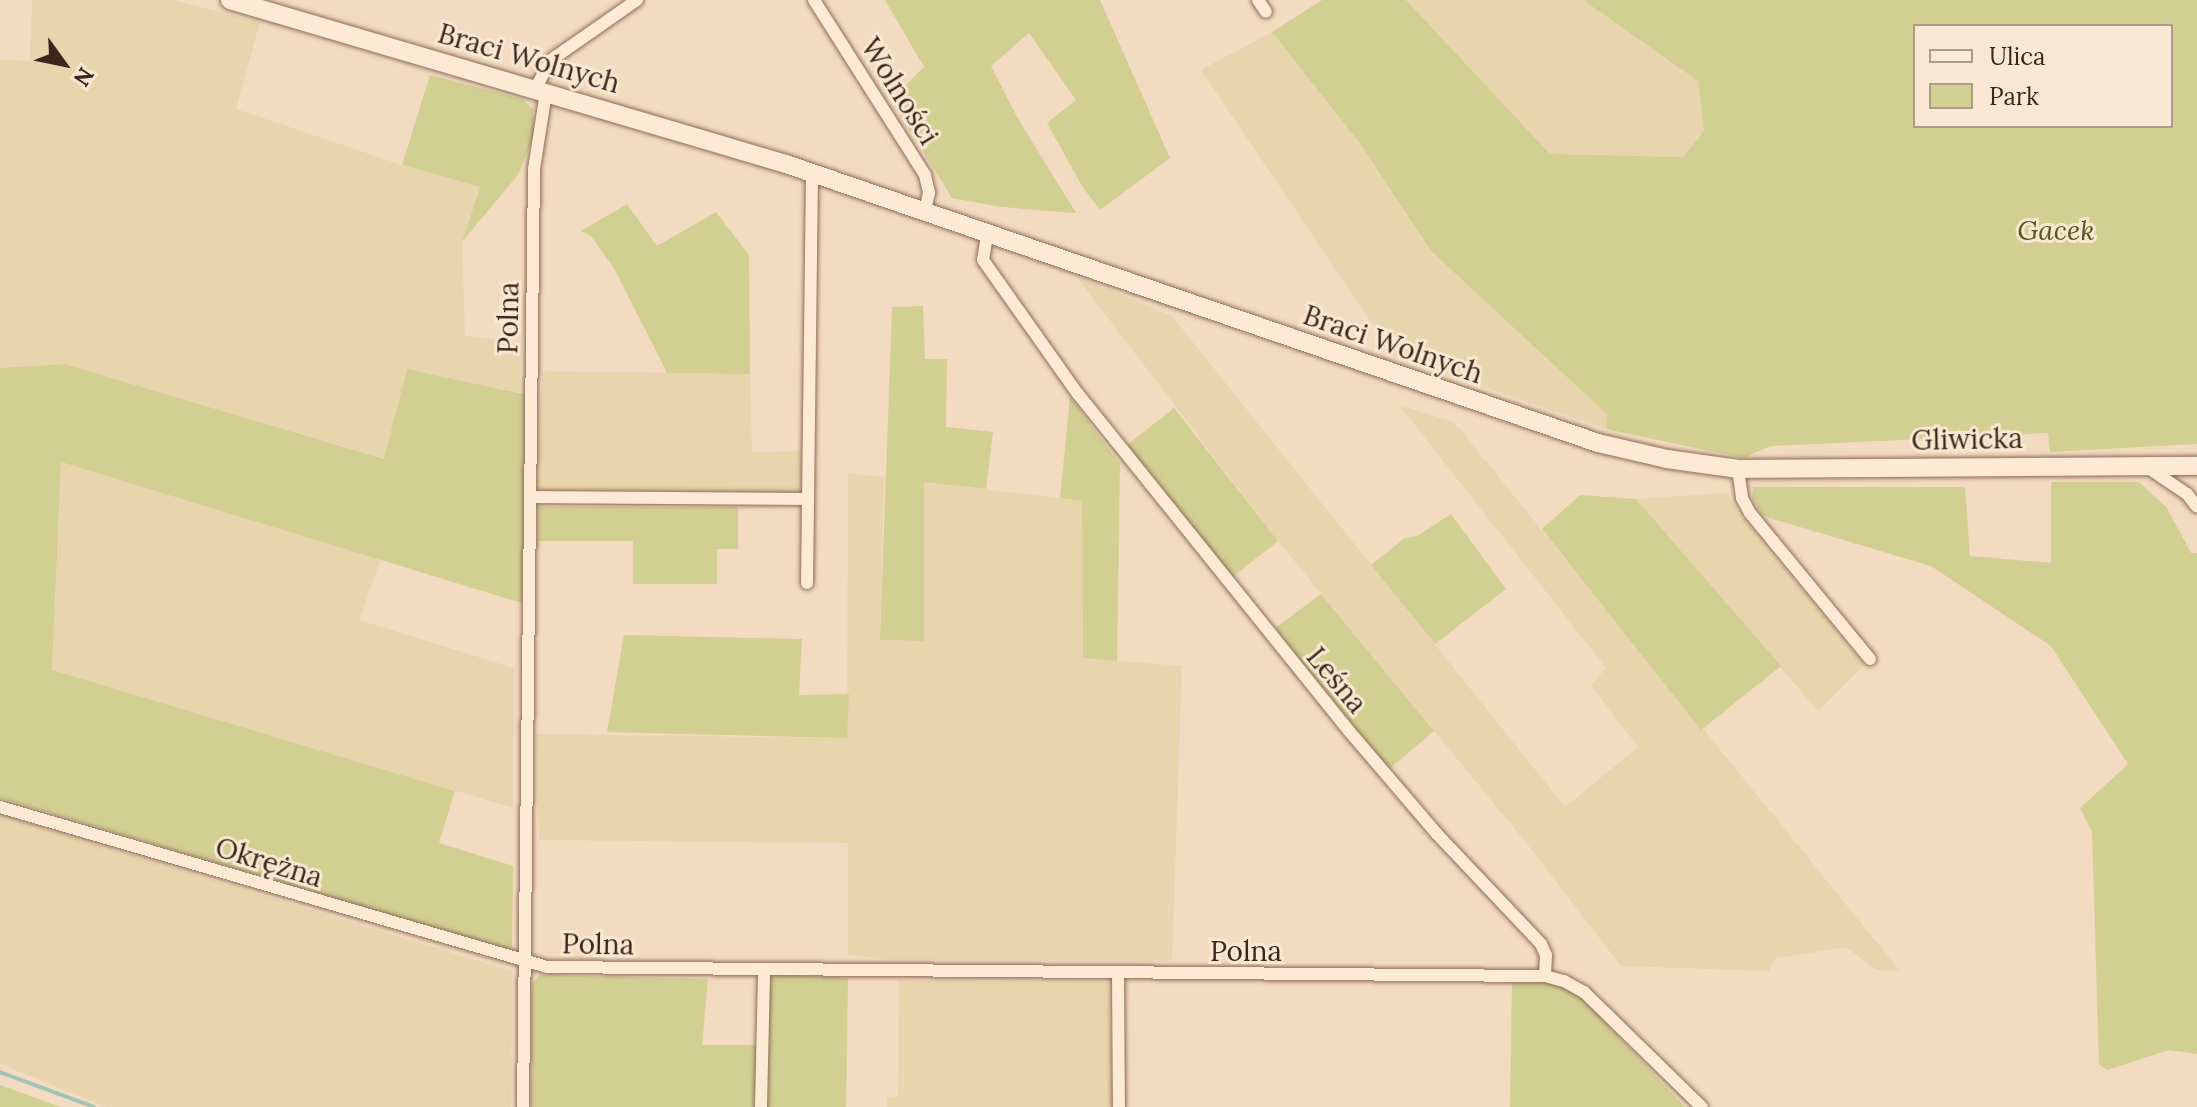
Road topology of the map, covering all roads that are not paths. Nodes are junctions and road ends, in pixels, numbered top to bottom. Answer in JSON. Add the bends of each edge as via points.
{"nodes":[{"id":1,"x":230,"y":0,"type":"edge"},
{"id":2,"x":637,"y":0,"type":"edge"},
{"id":3,"x":814,"y":0,"type":"edge"},
{"id":4,"x":1258,"y":0,"type":"edge"},
{"id":5,"x":1266,"y":12,"type":"dead end"},
{"id":6,"x":541,"y":90,"type":"junction"},
{"id":7,"x":812,"y":173,"type":"junction"},
{"id":8,"x":924,"y":214,"type":"junction"},
{"id":9,"x":987,"y":235,"type":"junction"},
{"id":10,"x":2197,"y":466,"type":"edge"},
{"id":11,"x":2147,"y":468,"type":"junction"},
{"id":12,"x":1738,"y":469,"type":"junction"},
{"id":13,"x":530,"y":497,"type":"junction"},
{"id":14,"x":808,"y":499,"type":"junction"},
{"id":15,"x":2197,"y":507,"type":"edge"},
{"id":16,"x":807,"y":583,"type":"dead end"},
{"id":17,"x":1870,"y":659,"type":"dead end"},
{"id":18,"x":0,"y":807,"type":"edge"},
{"id":19,"x":523,"y":963,"type":"junction"},
{"id":20,"x":764,"y":970,"type":"junction"},
{"id":21,"x":1118,"y":974,"type":"junction"},
{"id":22,"x":1545,"y":976,"type":"junction"},
{"id":23,"x":523,"y":1107,"type":"edge"},
{"id":24,"x":761,"y":1107,"type":"edge"},
{"id":25,"x":1119,"y":1107,"type":"edge"},
{"id":26,"x":1702,"y":1107,"type":"edge"}],
"edges":[{"from":1,"to":6,"type":"main road","name":"Braci Wolnych"},
{"from":2,"to":6,"type":"street","via":[[551,60]]},
{"from":3,"to":8,"type":"street","name":"Wolności","via":[[925,175],[929,193]]},
{"from":4,"to":5,"type":"street"},
{"from":6,"to":7,"type":"main road","name":"Braci Wolnych"},
{"from":6,"to":13,"type":"street","name":"Polna","via":[[534,169]]},
{"from":7,"to":8,"type":"main road","name":"Braci Wolnych"},
{"from":7,"to":14,"type":"street"},
{"from":8,"to":9,"type":"main road","name":"Braci Wolnych"},
{"from":9,"to":12,"type":"main road","name":"Braci Wolnych","via":[[1569,434],[1667,459]]},
{"from":9,"to":22,"type":"street","name":"Leśna","via":[[983,260],[1078,394],[1365,751],[1541,944]]},
{"from":10,"to":11,"type":"main road","name":"Gliwicka"},
{"from":11,"to":12,"type":"main road","name":"Gliwicka"},
{"from":11,"to":15,"type":"street"},
{"from":12,"to":17,"type":"street","via":[[1750,513]]},
{"from":13,"to":14,"type":"street"},
{"from":13,"to":19,"type":"street","name":"Polna"},
{"from":14,"to":16,"type":"street"},
{"from":18,"to":19,"type":"street","name":"Okrężna"},
{"from":19,"to":20,"type":"street","name":"Polna","via":[[554,968]]},
{"from":19,"to":23,"type":"street"},
{"from":20,"to":21,"type":"street","name":"Polna"},
{"from":20,"to":24,"type":"street"},
{"from":21,"to":22,"type":"street","name":"Polna"},
{"from":21,"to":25,"type":"street"},
{"from":22,"to":26,"type":"street","via":[[1584,992]]}]}
